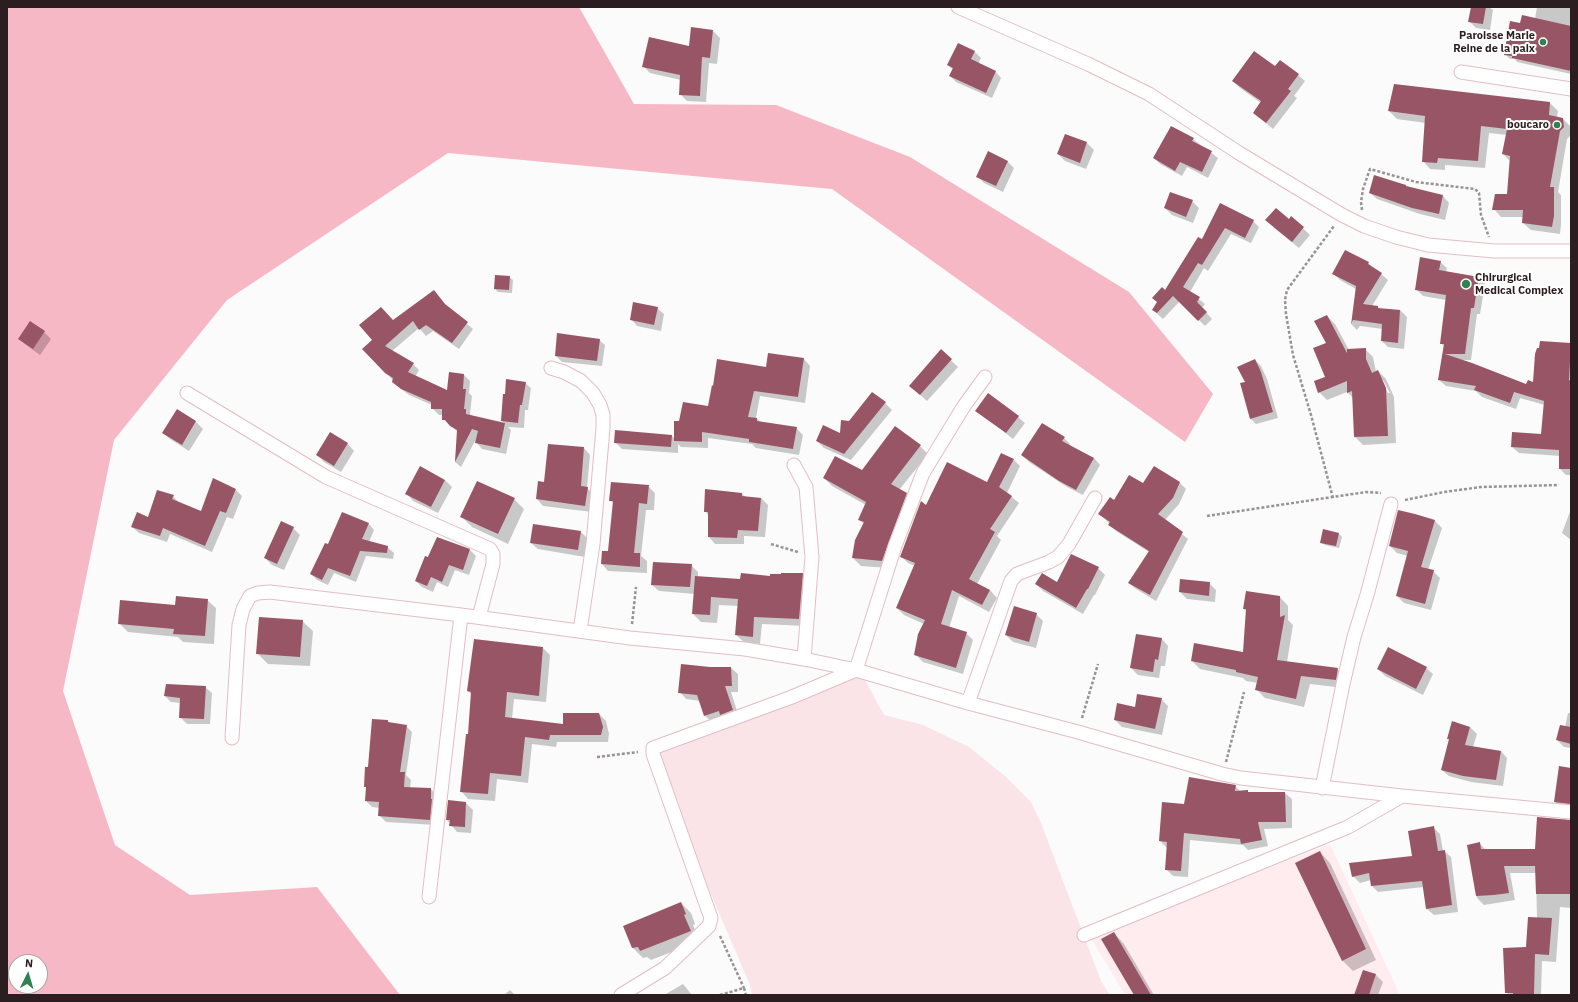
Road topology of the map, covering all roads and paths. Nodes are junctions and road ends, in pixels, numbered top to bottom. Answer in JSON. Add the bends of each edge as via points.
{"nodes":[{"id":1,"x":958,"y":7,"type":"edge"},
{"id":2,"x":1461,"y":72,"type":"dead end"},
{"id":3,"x":1571,"y":89,"type":"edge"},
{"id":4,"x":1342,"y":215,"type":"junction"},
{"id":5,"x":1364,"y":226,"type":"junction"},
{"id":6,"x":1494,"y":251,"type":"junction"},
{"id":7,"x":1571,"y":251,"type":"edge"},
{"id":8,"x":551,"y":368,"type":"dead end"},
{"id":9,"x":986,"y":377,"type":"dead end"},
{"id":10,"x":186,"y":393,"type":"dead end"},
{"id":11,"x":794,"y":465,"type":"dead end"},
{"id":12,"x":1559,"y":485,"type":"dead end"},
{"id":13,"x":1095,"y":498,"type":"dead end"},
{"id":14,"x":1333,"y":498,"type":"junction"},
{"id":15,"x":1388,"y":499,"type":"junction"},
{"id":16,"x":1207,"y":516,"type":"dead end"},
{"id":17,"x":771,"y":544,"type":"dead end"},
{"id":18,"x":812,"y":557,"type":"junction"},
{"id":19,"x":636,"y":587,"type":"dead end"},
{"id":20,"x":461,"y":615,"type":"junction"},
{"id":21,"x":479,"y":617,"type":"junction"},
{"id":22,"x":580,"y":632,"type":"junction"},
{"id":23,"x":630,"y":638,"type":"junction"},
{"id":24,"x":804,"y":659,"type":"junction"},
{"id":25,"x":1098,"y":664,"type":"dead end"},
{"id":26,"x":856,"y":670,"type":"junction"},
{"id":27,"x":1244,"y":692,"type":"dead end"},
{"id":28,"x":968,"y":703,"type":"junction"},
{"id":29,"x":1078,"y":732,"type":"junction"},
{"id":30,"x":232,"y":738,"type":"dead end"},
{"id":31,"x":653,"y":750,"type":"junction"},
{"id":32,"x":597,"y":757,"type":"dead end"},
{"id":33,"x":1222,"y":774,"type":"junction"},
{"id":34,"x":1322,"y":788,"type":"junction"},
{"id":35,"x":1402,"y":796,"type":"junction"},
{"id":36,"x":1571,"y":812,"type":"edge"},
{"id":37,"x":429,"y":898,"type":"dead end"},
{"id":38,"x":712,"y":918,"type":"junction"},
{"id":39,"x":1084,"y":935,"type":"dead end"},
{"id":40,"x":744,"y":988,"type":"junction"},
{"id":41,"x":621,"y":995,"type":"edge"},
{"id":42,"x":720,"y":995,"type":"edge"},
{"id":43,"x":746,"y":995,"type":"edge"}],
"edges":[{"from":1,"to":4,"type":"street","via":[[1088,64],[1149,94],[1239,153]]},
{"from":2,"to":3,"type":"street"},
{"from":4,"to":5,"type":"street"},
{"from":4,"to":14,"type":"path","via":[[1287,290],[1285,300],[1293,355]]},
{"from":5,"to":6,"type":"street","via":[[1428,245]]},
{"from":5,"to":6,"type":"path","via":[[1361,202],[1370,169],[1416,182],[1475,189],[1479,193],[1481,215]]},
{"from":6,"to":7,"type":"street"},
{"from":8,"to":22,"type":"street","via":[[582,381],[593,393],[603,415],[593,544]]},
{"from":9,"to":26,"type":"street","via":[[964,406],[923,473],[894,546]]},
{"from":10,"to":21,"type":"street","via":[[326,477],[490,549],[493,564]]},
{"from":11,"to":18,"type":"street","via":[[806,488]]},
{"from":12,"to":15,"type":"path","via":[[1481,487]]},
{"from":13,"to":28,"type":"street","via":[[1069,544],[1058,557],[1017,574],[1011,581]]},
{"from":14,"to":15,"type":"path","via":[[1366,492]]},
{"from":14,"to":16,"type":"path"},
{"from":15,"to":34,"type":"street","via":[[1344,677]]},
{"from":17,"to":18,"type":"path"},
{"from":18,"to":24,"type":"street"},
{"from":19,"to":23,"type":"path"},
{"from":20,"to":21,"type":"street"},
{"from":20,"to":30,"type":"street","via":[[270,592],[258,592],[250,596],[239,625]]},
{"from":20,"to":37,"type":"street"},
{"from":21,"to":22,"type":"street"},
{"from":22,"to":23,"type":"street"},
{"from":23,"to":24,"type":"street","via":[[745,649]]},
{"from":24,"to":26,"type":"street"},
{"from":25,"to":29,"type":"path"},
{"from":26,"to":28,"type":"street"},
{"from":26,"to":31,"type":"street","via":[[654,747]]},
{"from":27,"to":33,"type":"path"},
{"from":28,"to":29,"type":"street"},
{"from":29,"to":33,"type":"street"},
{"from":31,"to":32,"type":"path"},
{"from":31,"to":38,"type":"street"},
{"from":33,"to":34,"type":"street"},
{"from":34,"to":35,"type":"street"},
{"from":35,"to":36,"type":"street"},
{"from":35,"to":39,"type":"street","via":[[1348,827]]},
{"from":38,"to":40,"type":"path"},
{"from":38,"to":41,"type":"street","via":[[709,926],[665,968]]},
{"from":40,"to":42,"type":"path"},
{"from":40,"to":43,"type":"path"}]}
